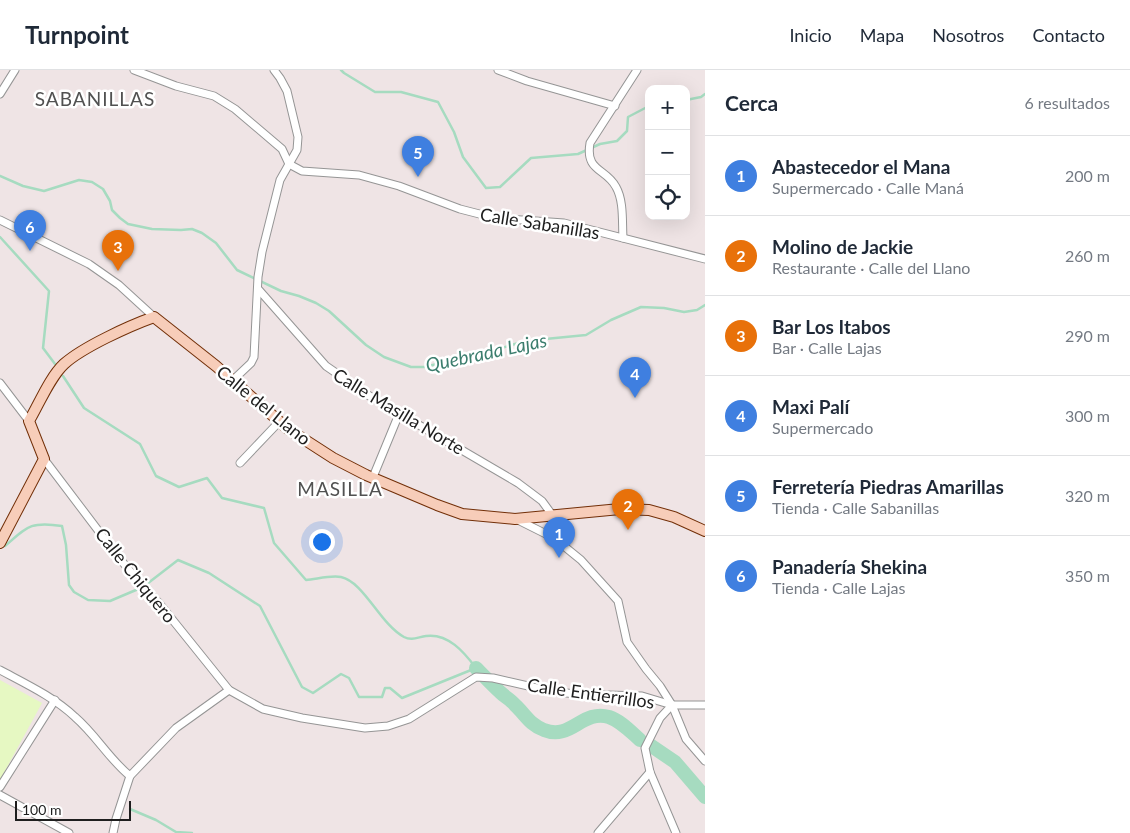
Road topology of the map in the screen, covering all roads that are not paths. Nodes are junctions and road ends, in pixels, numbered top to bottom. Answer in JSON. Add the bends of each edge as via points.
{"nodes":[{"id":1,"x":15,"y":70,"type":"edge"},
{"id":2,"x":134,"y":70,"type":"edge"},
{"id":3,"x":274,"y":70,"type":"edge"},
{"id":4,"x":498,"y":70,"type":"edge"},
{"id":5,"x":637,"y":70,"type":"edge"},
{"id":6,"x":0,"y":94,"type":"edge"},
{"id":7,"x":615,"y":106,"type":"junction"},
{"id":8,"x":289,"y":164,"type":"junction"},
{"id":9,"x":0,"y":220,"type":"edge"},
{"id":10,"x":623,"y":238,"type":"junction"},
{"id":11,"x":705,"y":259,"type":"edge"},
{"id":12,"x":259,"y":290,"type":"junction"},
{"id":13,"x":154,"y":317,"type":"junction"},
{"id":14,"x":232,"y":381,"type":"junction"},
{"id":15,"x":0,"y":383,"type":"edge"},
{"id":16,"x":399,"y":414,"type":"junction"},
{"id":17,"x":29,"y":421,"type":"junction"},
{"id":18,"x":279,"y":422,"type":"junction"},
{"id":19,"x":44,"y":458,"type":"junction"},
{"id":20,"x":240,"y":463,"type":"dead end"},
{"id":21,"x":373,"y":477,"type":"junction"},
{"id":22,"x":553,"y":516,"type":"junction"},
{"id":23,"x":515,"y":519,"type":"junction"},
{"id":24,"x":705,"y":531,"type":"edge"},
{"id":25,"x":0,"y":543,"type":"edge"},
{"id":26,"x":0,"y":670,"type":"edge"},
{"id":27,"x":229,"y":690,"type":"junction"},
{"id":28,"x":55,"y":700,"type":"junction"},
{"id":29,"x":705,"y":705,"type":"edge"},
{"id":30,"x":672,"y":706,"type":"junction"},
{"id":31,"x":705,"y":761,"type":"edge"},
{"id":32,"x":650,"y":772,"type":"junction"},
{"id":33,"x":130,"y":776,"type":"junction"},
{"id":34,"x":0,"y":787,"type":"edge"},
{"id":35,"x":0,"y":794,"type":"edge"},
{"id":36,"x":69,"y":833,"type":"edge"},
{"id":37,"x":113,"y":833,"type":"edge"},
{"id":38,"x":598,"y":833,"type":"edge"},
{"id":39,"x":676,"y":833,"type":"edge"}],
"edges":[{"from":1,"to":6,"type":"street"},
{"from":2,"to":8,"type":"street","via":[[214,96],[282,149]]},
{"from":3,"to":8,"type":"street","via":[[287,91],[298,137],[297,150]]},
{"from":4,"to":7,"type":"street","via":[[527,82]]},
{"from":5,"to":7,"type":"street"},
{"from":7,"to":10,"type":"street","via":[[590,143],[588,154],[592,164],[616,186]]},
{"from":8,"to":10,"type":"street","name":"Calle Sabanillas","via":[[302,171],[360,175],[495,218],[564,224]]},
{"from":8,"to":12,"type":"street","via":[[280,180],[269,220],[258,277]]},
{"from":9,"to":13,"type":"street","via":[[89,264],[120,285]]},
{"from":10,"to":11,"type":"street","name":"Calle Sabanillas"},
{"from":12,"to":14,"type":"street","via":[[254,357]]},
{"from":12,"to":16,"type":"street","name":"Calle Masilla Norte","via":[[326,366]]},
{"from":13,"to":14,"type":"main road","name":"Calle del Llano"},
{"from":13,"to":17,"type":"main road","via":[[100,342],[63,365]]},
{"from":14,"to":18,"type":"main road","name":"Calle del Llano"},
{"from":15,"to":17,"type":"street"},
{"from":16,"to":21,"type":"street"},
{"from":16,"to":22,"type":"street","name":"Calle Masilla Norte","via":[[518,484],[542,501]]},
{"from":17,"to":19,"type":"main road"},
{"from":18,"to":20,"type":"street"},
{"from":18,"to":21,"type":"main road","name":"Calle del Llano","via":[[333,458]]},
{"from":19,"to":25,"type":"main road"},
{"from":19,"to":27,"type":"street","name":"Calle Chiquero","via":[[121,560]]},
{"from":21,"to":23,"type":"main road","name":"Calle del Llano","via":[[462,514]]},
{"from":22,"to":23,"type":"main road","name":"Calle del Llano"},
{"from":22,"to":24,"type":"main road","name":"Calle del Llano","via":[[620,508],[649,510],[674,516]]},
{"from":23,"to":30,"type":"street","via":[[554,538],[581,560],[618,601],[627,642]]},
{"from":26,"to":28,"type":"street"},
{"from":27,"to":30,"type":"street","name":"Calle Entierrillos","via":[[263,709],[365,728],[388,726],[408,719],[476,677],[575,694],[642,696]]},
{"from":27,"to":33,"type":"street","via":[[176,728]]},
{"from":28,"to":33,"type":"street","via":[[93,734],[116,764]]},
{"from":28,"to":34,"type":"street"},
{"from":29,"to":30,"type":"street","name":"Calle Entierrillos"},
{"from":30,"to":31,"type":"street","via":[[686,739]]},
{"from":30,"to":32,"type":"street","via":[[660,718],[644,748]]},
{"from":32,"to":38,"type":"street"},
{"from":32,"to":39,"type":"street"},
{"from":33,"to":37,"type":"street"},
{"from":35,"to":36,"type":"street"}]}
